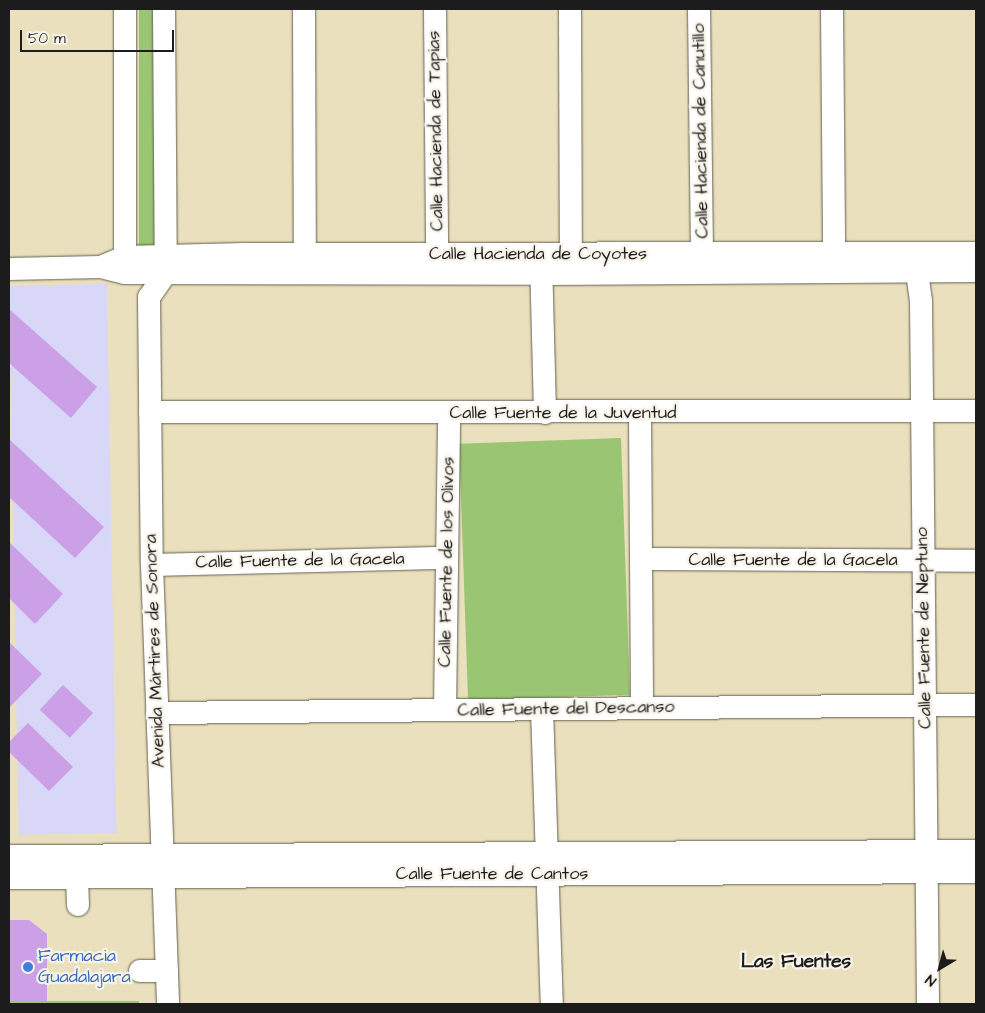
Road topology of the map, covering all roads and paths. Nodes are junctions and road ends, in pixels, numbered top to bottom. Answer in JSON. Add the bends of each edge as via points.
{"nodes":[{"id":1,"x":125,"y":9,"type":"edge"},
{"id":2,"x":164,"y":9,"type":"edge"},
{"id":3,"x":304,"y":9,"type":"edge"},
{"id":4,"x":434,"y":9,"type":"edge"},
{"id":5,"x":570,"y":9,"type":"edge"},
{"id":6,"x":699,"y":9,"type":"edge"},
{"id":7,"x":832,"y":9,"type":"edge"},
{"id":8,"x":834,"y":252,"type":"junction"},
{"id":9,"x":976,"y":253,"type":"edge"},
{"id":10,"x":305,"y":254,"type":"junction"},
{"id":11,"x":437,"y":254,"type":"junction"},
{"id":12,"x":572,"y":254,"type":"junction"},
{"id":13,"x":702,"y":254,"type":"junction"},
{"id":14,"x":915,"y":262,"type":"junction"},
{"id":15,"x":166,"y":264,"type":"junction"},
{"id":16,"x":541,"y":264,"type":"junction"},
{"id":17,"x":125,"y":265,"type":"junction"},
{"id":18,"x":9,"y":270,"type":"edge"},
{"id":19,"x":976,"y":271,"type":"edge"},
{"id":20,"x":149,"y":297,"type":"junction"},
{"id":21,"x":922,"y":410,"type":"junction"},
{"id":22,"x":976,"y":411,"type":"edge"},
{"id":23,"x":150,"y":412,"type":"junction"},
{"id":24,"x":449,"y":413,"type":"junction"},
{"id":25,"x":545,"y":413,"type":"junction"},
{"id":26,"x":640,"y":414,"type":"junction"},
{"id":27,"x":447,"y":558,"type":"junction"},
{"id":28,"x":640,"y":559,"type":"junction"},
{"id":29,"x":923,"y":561,"type":"junction"},
{"id":30,"x":976,"y":561,"type":"edge"},
{"id":31,"x":152,"y":564,"type":"junction"},
{"id":32,"x":976,"y":705,"type":"edge"},
{"id":33,"x":925,"y":706,"type":"junction"},
{"id":34,"x":642,"y":708,"type":"junction"},
{"id":35,"x":445,"y":710,"type":"junction"},
{"id":36,"x":542,"y":710,"type":"junction"},
{"id":37,"x":157,"y":713,"type":"junction"},
{"id":38,"x":976,"y":851,"type":"edge"},
{"id":39,"x":9,"y":856,"type":"edge"},
{"id":40,"x":926,"y":862,"type":"junction"},
{"id":41,"x":547,"y":863,"type":"junction"},
{"id":42,"x":162,"y":865,"type":"junction"},
{"id":43,"x":976,"y":872,"type":"edge"},
{"id":44,"x":77,"y":877,"type":"junction"},
{"id":45,"x":9,"y":878,"type":"edge"},
{"id":46,"x":78,"y":905,"type":"dead end"},
{"id":47,"x":140,"y":971,"type":"dead end"},
{"id":48,"x":167,"y":971,"type":"junction"},
{"id":49,"x":168,"y":1004,"type":"edge"},
{"id":50,"x":552,"y":1004,"type":"edge"},
{"id":51,"x":928,"y":1004,"type":"edge"}],
"edges":[{"from":1,"to":17,"type":"street"},
{"from":2,"to":15,"type":"street"},
{"from":3,"to":10,"type":"street"},
{"from":4,"to":11,"type":"street","name":"Calle Hacienda de Tapias"},
{"from":5,"to":12,"type":"street"},
{"from":6,"to":13,"type":"street","name":"Calle Hacienda de Canutillo"},
{"from":7,"to":8,"type":"street"},
{"from":8,"to":13,"type":"street","name":"Calle Hacienda de Coyotes"},
{"from":8,"to":14,"type":"street","name":"Calle Hacienda de Coyotes"},
{"from":9,"to":14,"type":"street","name":"Calle Hacienda de Coyotes"},
{"from":10,"to":11,"type":"street","name":"Calle Hacienda de Coyotes"},
{"from":10,"to":15,"type":"street","name":"Calle Hacienda de Coyotes"},
{"from":11,"to":16,"type":"street","name":"Calle Hacienda de Coyotes"},
{"from":12,"to":13,"type":"street","name":"Calle Hacienda de Coyotes"},
{"from":12,"to":16,"type":"street","name":"Calle Hacienda de Coyotes"},
{"from":14,"to":16,"type":"street","name":"Calle Hacienda de Coyotes"},
{"from":14,"to":19,"type":"street","name":"Calle Hacienda de Coyotes"},
{"from":14,"to":21,"type":"street","name":"Calle Fuente de Neptuno"},
{"from":15,"to":16,"type":"street","name":"Calle Hacienda de Coyotes"},
{"from":15,"to":17,"type":"street","name":"Calle Hacienda de Coyotes"},
{"from":15,"to":20,"type":"street"},
{"from":16,"to":25,"type":"street"},
{"from":17,"to":18,"type":"street","name":"Calle Hacienda de Coyotes"},
{"from":17,"to":20,"type":"street"},
{"from":20,"to":23,"type":"street","name":"Avenida Mártires de Sonora"},
{"from":21,"to":22,"type":"street","name":"Calle Fuente de la Juventud"},
{"from":21,"to":26,"type":"street","name":"Calle Fuente de la Juventud"},
{"from":21,"to":29,"type":"street","name":"Calle Fuente de Neptuno"},
{"from":23,"to":24,"type":"street","name":"Calle Fuente de la Juventud"},
{"from":23,"to":31,"type":"street","name":"Avenida Mártires de Sonora"},
{"from":24,"to":25,"type":"street","name":"Calle Fuente de la Juventud"},
{"from":24,"to":27,"type":"street","name":"Calle Fuente de los Olivos"},
{"from":25,"to":26,"type":"street","name":"Calle Fuente de la Juventud"},
{"from":26,"to":28,"type":"street"},
{"from":27,"to":31,"type":"street","name":"Calle Fuente de la Gacela"},
{"from":27,"to":35,"type":"street","name":"Calle Fuente de los Olivos"},
{"from":28,"to":29,"type":"street","name":"Calle Fuente de la Gacela"},
{"from":28,"to":34,"type":"street"},
{"from":29,"to":30,"type":"street","name":"Calle Fuente de la Gacela"},
{"from":29,"to":33,"type":"street","name":"Calle Fuente de Neptuno"},
{"from":31,"to":37,"type":"street","name":"Avenida Mártires de Sonora"},
{"from":32,"to":33,"type":"street","name":"Calle Fuente del Descanso"},
{"from":33,"to":34,"type":"street","name":"Calle Fuente del Descanso"},
{"from":33,"to":40,"type":"street","name":"Calle Fuente de Neptuno"},
{"from":34,"to":36,"type":"street","name":"Calle Fuente del Descanso"},
{"from":35,"to":36,"type":"street","name":"Calle Fuente del Descanso"},
{"from":35,"to":37,"type":"street","name":"Calle Fuente del Descanso"},
{"from":36,"to":41,"type":"street"},
{"from":37,"to":42,"type":"street","name":"Avenida Mártires de Sonora"},
{"from":38,"to":40,"type":"street","name":"Calle Fuente de Cantos"},
{"from":39,"to":42,"type":"street","name":"Calle Fuente de Cantos"},
{"from":40,"to":41,"type":"street","name":"Calle Fuente de Cantos"},
{"from":40,"to":43,"type":"street","name":"Calle Fuente de Cantos"},
{"from":40,"to":51,"type":"street","name":"Calle Fuente de Neptuno"},
{"from":41,"to":42,"type":"street","name":"Calle Fuente de Cantos"},
{"from":41,"to":50,"type":"street"},
{"from":42,"to":44,"type":"street","name":"Calle Fuente de Cantos"},
{"from":42,"to":48,"type":"street","name":"Avenida Mártires de Sonora"},
{"from":44,"to":45,"type":"street","name":"Calle Fuente de Cantos"},
{"from":44,"to":46,"type":"street"},
{"from":47,"to":48,"type":"street"},
{"from":48,"to":49,"type":"street","name":"Avenida Mártires de Sonora"}]}
